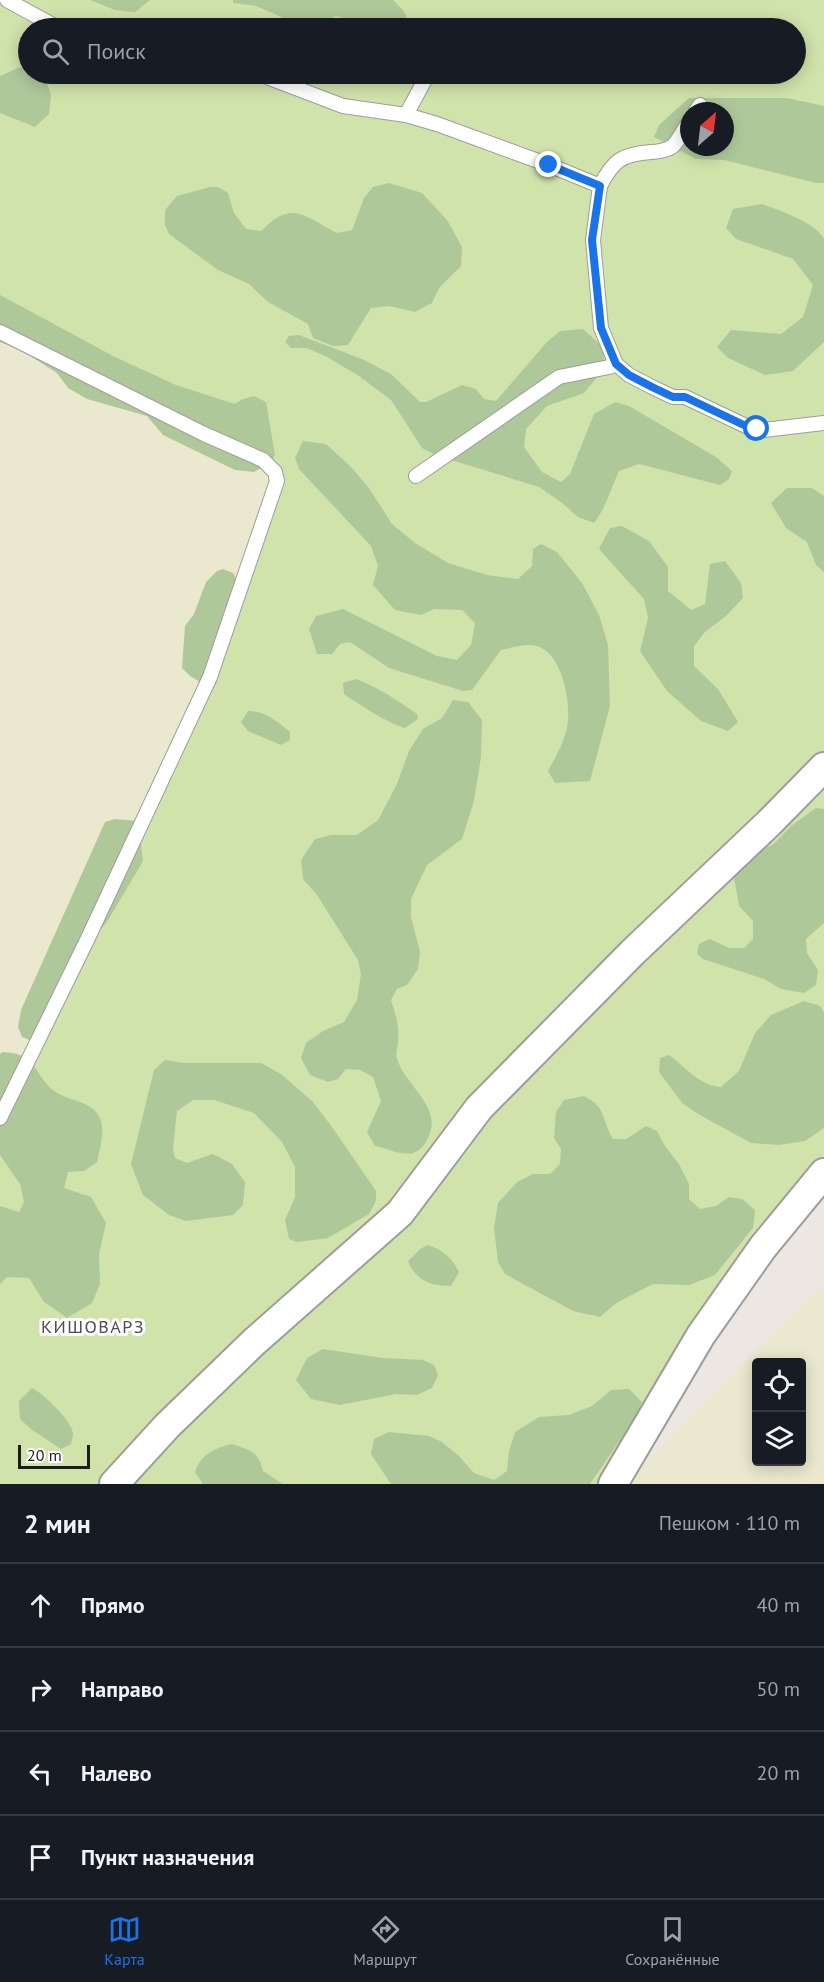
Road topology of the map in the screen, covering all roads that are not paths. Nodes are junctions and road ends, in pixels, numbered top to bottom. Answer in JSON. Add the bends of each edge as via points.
{"nodes":[{"id":1,"x":7,"y":0,"type":"edge"},
{"id":2,"x":40,"y":18,"type":"edge"},
{"id":3,"x":285,"y":84,"type":"edge"},
{"id":4,"x":423,"y":84,"type":"edge"},
{"id":5,"x":406,"y":115,"type":"junction"},
{"id":6,"x":680,"y":136,"type":"edge"},
{"id":7,"x":600,"y":186,"type":"junction"},
{"id":8,"x":0,"y":332,"type":"edge"},
{"id":9,"x":616,"y":364,"type":"junction"},
{"id":10,"x":824,"y":423,"type":"edge"},
{"id":11,"x":416,"y":476,"type":"dead end"},
{"id":12,"x":824,"y":768,"type":"edge"},
{"id":13,"x":0,"y":1118,"type":"edge"},
{"id":14,"x":824,"y":1173,"type":"edge"},
{"id":15,"x":114,"y":1484,"type":"edge"},
{"id":16,"x":612,"y":1484,"type":"edge"}],
"edges":[{"from":1,"to":2,"type":"lane"},
{"from":3,"to":5,"type":"lane","via":[[343,106]]},
{"from":4,"to":5,"type":"lane"},
{"from":5,"to":7,"type":"lane","via":[[473,136]]},
{"from":6,"to":7,"type":"lane","via":[[673,146],[658,152],[634,153],[619,159]]},
{"from":7,"to":9,"type":"lane","via":[[592,240],[601,328]]},
{"from":8,"to":13,"type":"lane","via":[[262,460],[275,472],[277,481],[210,677]]},
{"from":9,"to":10,"type":"lane","via":[[652,387],[673,397],[685,397],[748,427],[764,430]]},
{"from":9,"to":11,"type":"lane","via":[[560,377]]},
{"from":12,"to":15,"type":"street","via":[[633,952],[479,1108],[400,1214],[254,1341],[166,1426]]},
{"from":14,"to":16,"type":"street","via":[[763,1247],[701,1335]]}]}
